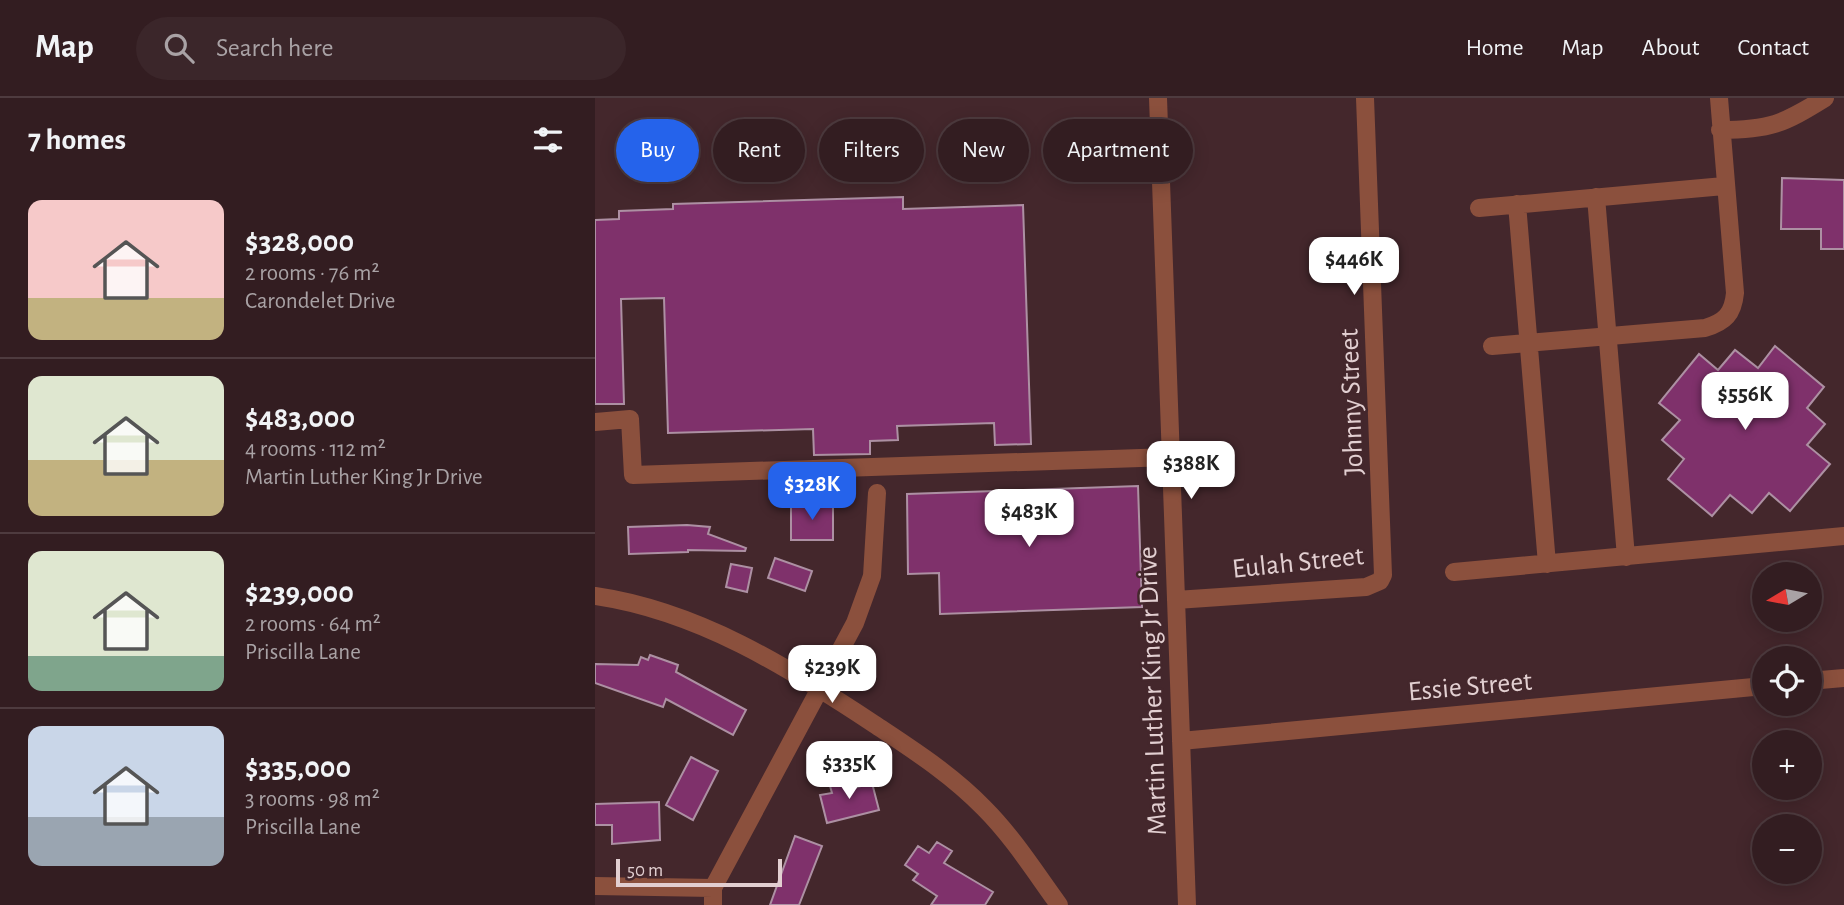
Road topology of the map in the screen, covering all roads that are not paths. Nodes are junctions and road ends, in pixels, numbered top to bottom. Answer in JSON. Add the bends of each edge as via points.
{"nodes":[{"id":1,"x":1158,"y":98,"type":"edge"},
{"id":2,"x":1365,"y":98,"type":"edge"},
{"id":3,"x":1719,"y":98,"type":"edge"},
{"id":4,"x":1825,"y":98,"type":"edge"},
{"id":5,"x":1720,"y":130,"type":"junction"},
{"id":6,"x":1724,"y":186,"type":"junction"},
{"id":7,"x":1596,"y":197,"type":"junction"},
{"id":8,"x":1517,"y":204,"type":"junction"},
{"id":9,"x":1479,"y":208,"type":"dead end"},
{"id":10,"x":1608,"y":337,"type":"junction"},
{"id":11,"x":1528,"y":343,"type":"junction"},
{"id":12,"x":1492,"y":346,"type":"dead end"},
{"id":13,"x":595,"y":422,"type":"edge"},
{"id":14,"x":1170,"y":457,"type":"junction"},
{"id":15,"x":877,"y":493,"type":"dead end"},
{"id":16,"x":1382,"y":494,"type":"joint"},
{"id":17,"x":1844,"y":536,"type":"edge"},
{"id":18,"x":1626,"y":557,"type":"junction"},
{"id":19,"x":1547,"y":564,"type":"junction"},
{"id":20,"x":1454,"y":572,"type":"dead end"},
{"id":21,"x":595,"y":596,"type":"edge"},
{"id":22,"x":1176,"y":600,"type":"junction"},
{"id":23,"x":1844,"y":678,"type":"edge"},
{"id":24,"x":1822,"y":680,"type":"edge"},
{"id":25,"x":1752,"y":687,"type":"edge"},
{"id":26,"x":820,"y":688,"type":"junction"},
{"id":27,"x":1181,"y":741,"type":"junction"},
{"id":28,"x":595,"y":886,"type":"edge"},
{"id":29,"x":713,"y":896,"type":"edge"},
{"id":30,"x":1059,"y":905,"type":"edge"},
{"id":31,"x":1187,"y":905,"type":"edge"}],
"edges":[{"from":1,"to":14,"type":"street","name":"Martin Luther King Jr Drive"},
{"from":2,"to":16,"type":"street","name":"Johnny Street"},
{"from":3,"to":5,"type":"street"},
{"from":4,"to":5,"type":"street","via":[[1770,127]]},
{"from":5,"to":6,"type":"street"},
{"from":6,"to":7,"type":"street"},
{"from":6,"to":10,"type":"street","via":[[1735,293],[1729,316],[1705,328]]},
{"from":7,"to":8,"type":"street"},
{"from":7,"to":10,"type":"street"},
{"from":8,"to":9,"type":"street"},
{"from":8,"to":11,"type":"street"},
{"from":10,"to":11,"type":"street"},
{"from":10,"to":18,"type":"street"},
{"from":11,"to":12,"type":"street"},
{"from":11,"to":19,"type":"street"},
{"from":13,"to":14,"type":"street","via":[[630,419],[633,475]]},
{"from":14,"to":22,"type":"street","name":"Martin Luther King Jr Drive"},
{"from":15,"to":26,"type":"street","via":[[872,576],[855,623]]},
{"from":16,"to":22,"type":"street","name":"Eulah Street","via":[[1385,566],[1373,586]]},
{"from":17,"to":18,"type":"street"},
{"from":18,"to":19,"type":"street"},
{"from":19,"to":20,"type":"street"},
{"from":21,"to":26,"type":"street","via":[[664,610],[715,631]]},
{"from":22,"to":27,"type":"street","name":"Martin Luther King Jr Drive"},
{"from":23,"to":24,"type":"street"},
{"from":25,"to":27,"type":"street","name":"Essie Street"},
{"from":26,"to":29,"type":"street"},
{"from":26,"to":30,"type":"street","via":[[965,789],[1013,841]]},
{"from":27,"to":31,"type":"street","name":"Martin Luther King Jr Drive"},
{"from":28,"to":29,"type":"street"}]}
